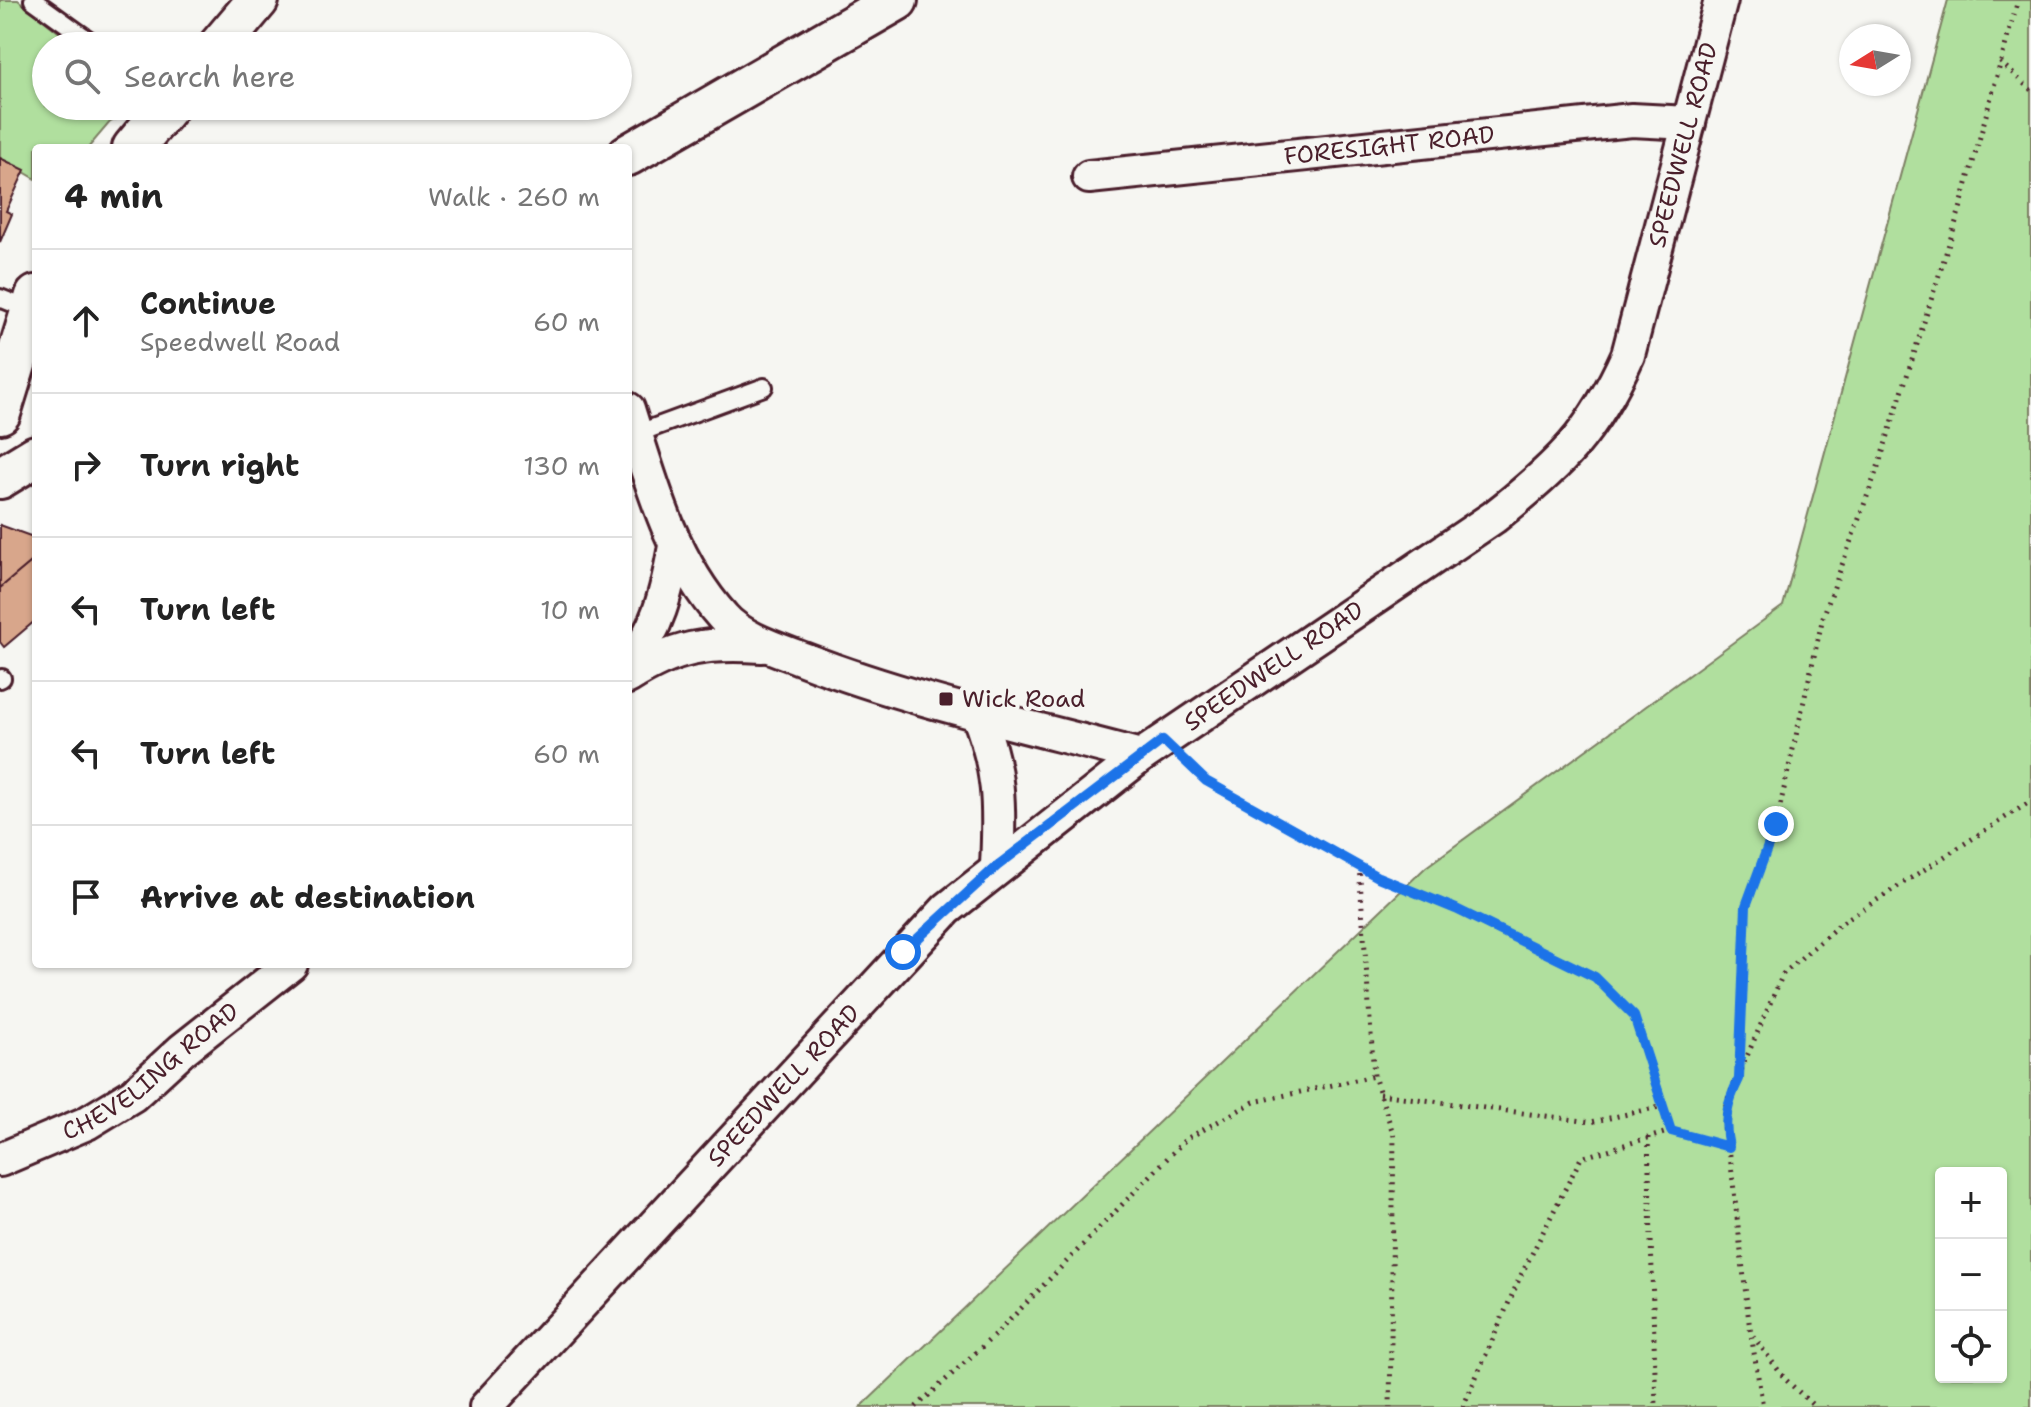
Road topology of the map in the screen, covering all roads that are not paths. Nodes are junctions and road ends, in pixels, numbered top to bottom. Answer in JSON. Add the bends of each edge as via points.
{"nodes":[{"id":1,"x":33,"y":0,"type":"edge"},
{"id":2,"x":258,"y":0,"type":"edge"},
{"id":3,"x":897,"y":0,"type":"edge"},
{"id":4,"x":1721,"y":0,"type":"edge"},
{"id":5,"x":78,"y":32,"type":"edge"},
{"id":6,"x":231,"y":32,"type":"edge"},
{"id":7,"x":156,"y":120,"type":"edge"},
{"id":8,"x":1689,"y":123,"type":"junction"},
{"id":9,"x":136,"y":144,"type":"edge"},
{"id":10,"x":632,"y":153,"type":"edge"},
{"id":11,"x":1089,"y":177,"type":"dead end"},
{"id":12,"x":22,"y":302,"type":"edge"},
{"id":13,"x":764,"y":387,"type":"dead end"},
{"id":14,"x":0,"y":413,"type":"edge"},
{"id":15,"x":632,"y":422,"type":"edge"},
{"id":16,"x":32,"y":458,"type":"edge"},
{"id":17,"x":0,"y":478,"type":"edge"},
{"id":18,"x":675,"y":546,"type":"junction"},
{"id":19,"x":769,"y":646,"type":"junction"},
{"id":20,"x":632,"y":661,"type":"edge"},
{"id":21,"x":632,"y":674,"type":"edge"},
{"id":22,"x":977,"y":712,"type":"junction"},
{"id":23,"x":1152,"y":748,"type":"junction"},
{"id":24,"x":997,"y":866,"type":"junction"},
{"id":25,"x":286,"y":968,"type":"edge"},
{"id":26,"x":0,"y":1160,"type":"edge"},
{"id":27,"x":486,"y":1407,"type":"edge"}],
"edges":[{"from":1,"to":5,"type":"lane"},
{"from":2,"to":6,"type":"street"},
{"from":3,"to":10,"type":"street"},
{"from":4,"to":8,"type":"street","name":"SPEEDWELL ROAD"},
{"from":7,"to":9,"type":"street"},
{"from":8,"to":11,"type":"street","name":"FORESIGHT ROAD","via":[[1632,120]]},
{"from":8,"to":23,"type":"street","name":"SPEEDWELL ROAD","via":[[1628,355],[1578,443],[1494,517]]},
{"from":12,"to":14,"type":"street"},
{"from":13,"to":15,"type":"lane"},
{"from":15,"to":18,"type":"street"},
{"from":16,"to":17,"type":"street"},
{"from":18,"to":19,"type":"street","via":[[725,621]]},
{"from":18,"to":20,"type":"street","via":[[649,642]]},
{"from":19,"to":21,"type":"street","via":[[723,643],[661,656]]},
{"from":19,"to":22,"type":"street","via":[[869,685]]},
{"from":22,"to":23,"type":"street"},
{"from":22,"to":24,"type":"street","via":[[993,752],[1000,808]]},
{"from":23,"to":24,"type":"street","name":"SPEEDWELL ROAD"},
{"from":24,"to":27,"type":"street","name":"SPEEDWELL ROAD","via":[[903,952]]},
{"from":25,"to":26,"type":"street","name":"CHEVELING ROAD","via":[[133,1095],[87,1123]]}]}
